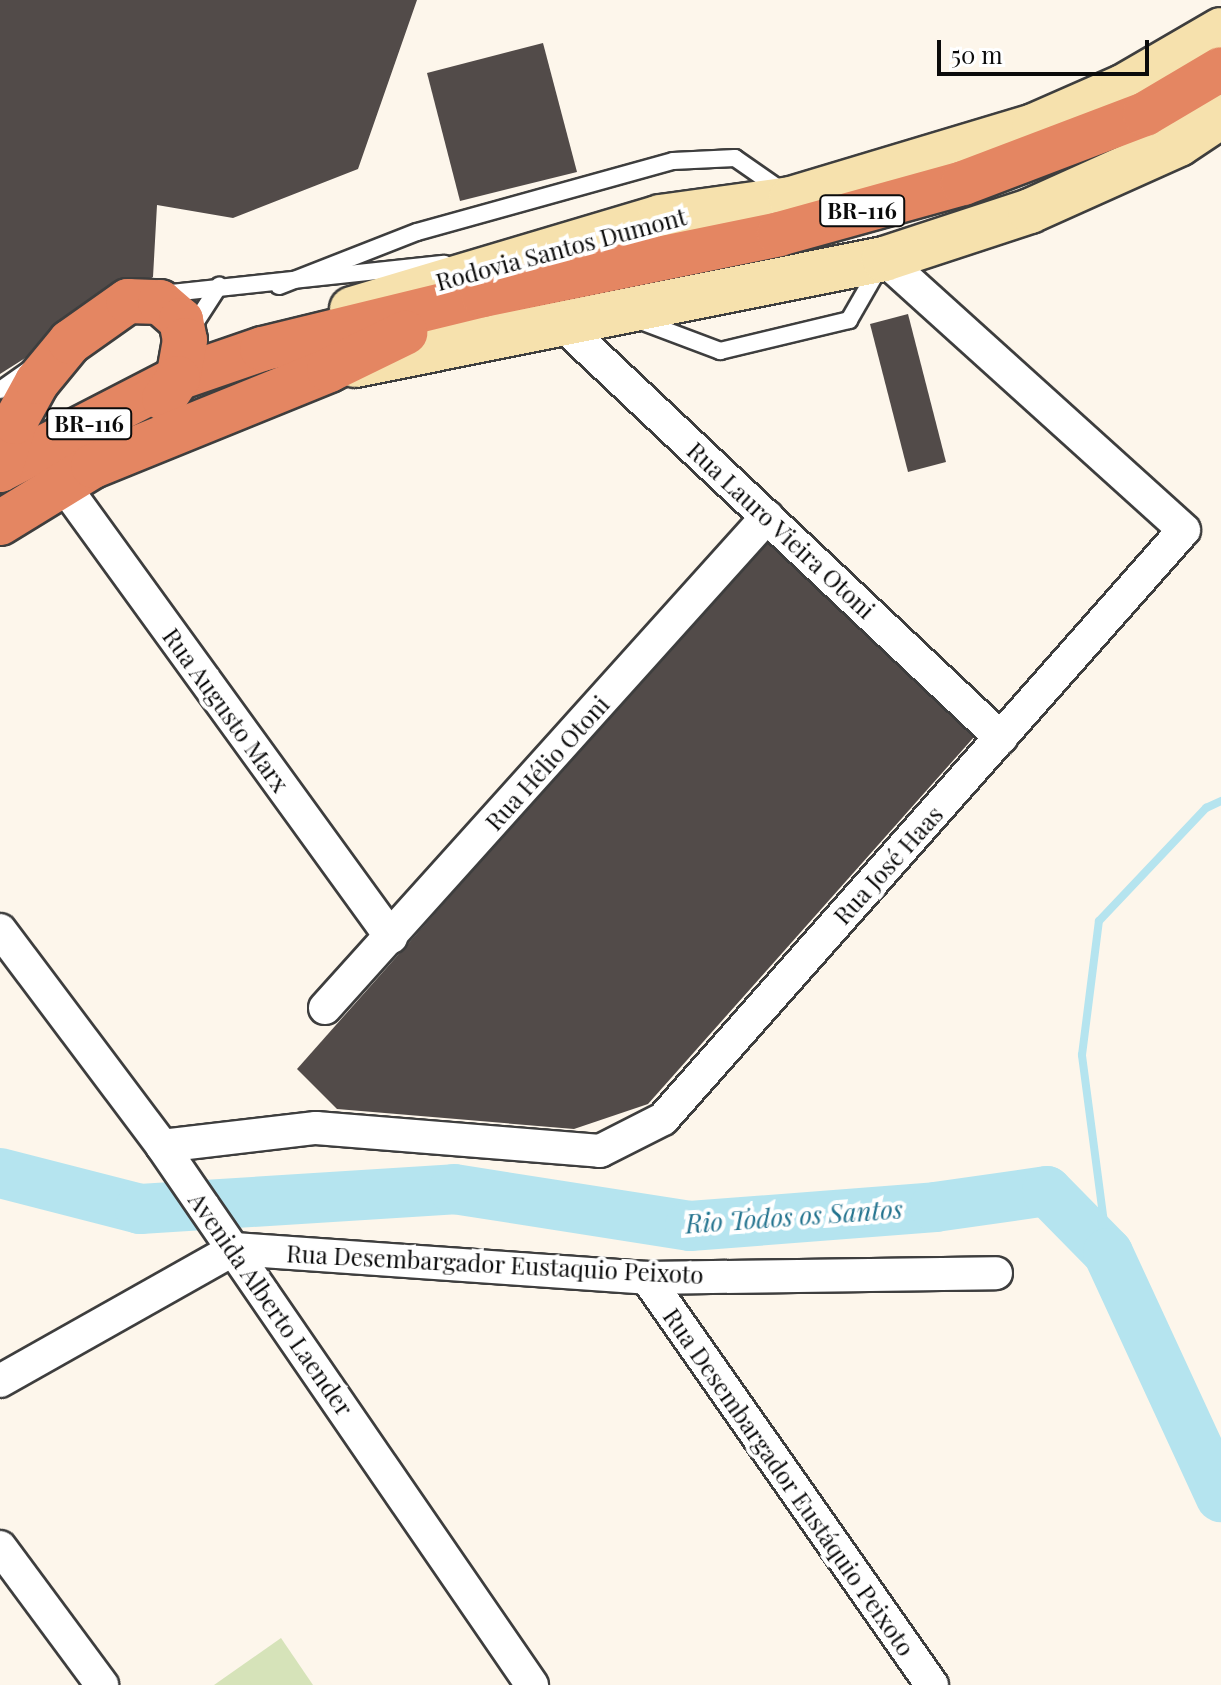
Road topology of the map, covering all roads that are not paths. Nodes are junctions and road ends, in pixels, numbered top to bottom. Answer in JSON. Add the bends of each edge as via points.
{"nodes":[{"id":1,"x":1221,"y":30,"type":"edge"},
{"id":2,"x":1221,"y":69,"type":"edge"},
{"id":3,"x":1221,"y":116,"type":"edge"},
{"id":4,"x":791,"y":199,"type":"junction"},
{"id":5,"x":884,"y":259,"type":"junction"},
{"id":6,"x":473,"y":285,"type":"junction"},
{"id":7,"x":219,"y":286,"type":"junction"},
{"id":8,"x":279,"y":286,"type":"junction"},
{"id":9,"x":147,"y":298,"type":"junction"},
{"id":10,"x":618,"y":312,"type":"junction"},
{"id":11,"x":561,"y":323,"type":"junction"},
{"id":12,"x":70,"y":342,"type":"junction"},
{"id":13,"x":181,"y":359,"type":"junction"},
{"id":14,"x":329,"y":370,"type":"junction"},
{"id":15,"x":0,"y":390,"type":"edge"},
{"id":16,"x":2,"y":454,"type":"edge"},
{"id":17,"x":77,"y":474,"type":"junction"},
{"id":18,"x":767,"y":517,"type":"junction"},
{"id":19,"x":0,"y":523,"type":"edge"},
{"id":20,"x":1001,"y":738,"type":"junction"},
{"id":21,"x":0,"y":930,"type":"edge"},
{"id":22,"x":391,"y":937,"type":"junction"},
{"id":23,"x":325,"y":1008,"type":"dead end"},
{"id":24,"x":162,"y":1146,"type":"junction"},
{"id":25,"x":228,"y":1241,"type":"junction"},
{"id":26,"x":996,"y":1273,"type":"dead end"},
{"id":27,"x":647,"y":1278,"type":"junction"},
{"id":28,"x":0,"y":1381,"type":"edge"},
{"id":29,"x":3,"y":1558,"type":"edge"},
{"id":30,"x":102,"y":1685,"type":"edge"},
{"id":31,"x":532,"y":1685,"type":"edge"},
{"id":32,"x":932,"y":1685,"type":"edge"}],
"edges":[{"from":1,"to":4,"type":"main road","name":"Rodovia Santos Dumont","number":"BR-116","via":[[1123,87],[1034,126]]},
{"from":2,"to":6,"type":"highway","name":"Rodovia Santos Dumont","number":"BR-116","via":[[1145,114],[963,183],[779,234]]},
{"from":3,"to":5,"type":"main road","via":[[1179,144],[1030,211]]},
{"from":4,"to":6,"type":"main road","name":"Rodovia Santos Dumont","number":"BR-116","via":[[660,217]]},
{"from":4,"to":8,"type":"lane","via":[[735,158],[673,161],[417,232]]},
{"from":5,"to":10,"type":"main road"},
{"from":5,"to":10,"type":"lane","via":[[849,320],[720,351]]},
{"from":5,"to":20,"type":"street","name":"Rua José Haas","via":[[1184,530]]},
{"from":6,"to":8,"type":"lane","via":[[443,264]]},
{"from":6,"to":13,"type":"highway","name":"Rodovia Santos Dumont","number":"BR-116","via":[[262,349]]},
{"from":6,"to":14,"type":"highway","name":"Rodovia Santos Dumont","number":"BR-116"},
{"from":7,"to":8,"type":"lane"},
{"from":7,"to":9,"type":"lane"},
{"from":7,"to":13,"type":"lane"},
{"from":9,"to":12,"type":"highway","via":[[108,311]]},
{"from":9,"to":13,"type":"highway","via":[[171,307],[181,320]]},
{"from":10,"to":11,"type":"main road"},
{"from":11,"to":14,"type":"main road"},
{"from":11,"to":18,"type":"street","name":"Rua Lauro Vieira Otoni"},
{"from":12,"to":15,"type":"lane"},
{"from":12,"to":16,"type":"highway","via":[[37,382]]},
{"from":13,"to":16,"type":"highway","name":"Rodovia Santos Dumont","number":"BR-116"},
{"from":13,"to":17,"type":"highway","via":[[158,409]]},
{"from":14,"to":17,"type":"highway","name":"Rodovia Santos Dumont","number":"BR-116"},
{"from":17,"to":19,"type":"highway","name":"Rodovia Santos Dumont","number":"BR-116"},
{"from":17,"to":22,"type":"street","name":"Rua Augusto Marx"},
{"from":18,"to":20,"type":"street","name":"Rua Lauro Vieira Otoni"},
{"from":18,"to":22,"type":"street","name":"Rua Hélio Otoni"},
{"from":20,"to":24,"type":"street","name":"Rua José Haas","via":[[663,1119],[600,1151],[316,1128]]},
{"from":21,"to":24,"type":"street","name":"Avenida Alberto Laender"},
{"from":22,"to":23,"type":"street","name":"Rua Hélio Otoni"},
{"from":24,"to":25,"type":"street","name":"Avenida Alberto Laender"},
{"from":25,"to":27,"type":"street","name":"Rua Desembargador Eustaquio Peixoto"},
{"from":25,"to":28,"type":"street"},
{"from":25,"to":31,"type":"street","name":"Avenida Alberto Laender"},
{"from":26,"to":27,"type":"street","name":"Rua Desembargador Eustaquio Peixoto"},
{"from":27,"to":32,"type":"street","name":"Rua Desembargador Eustáquio Peixoto"},
{"from":29,"to":30,"type":"street"}]}
